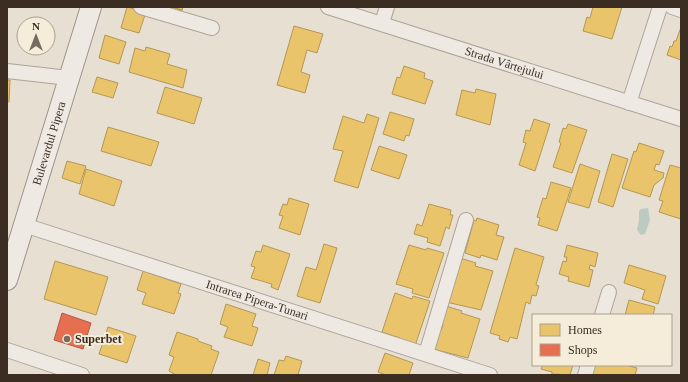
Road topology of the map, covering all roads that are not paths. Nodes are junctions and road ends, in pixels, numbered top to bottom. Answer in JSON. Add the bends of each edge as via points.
{"nodes":[{"id":1,"x":91,"y":7,"type":"edge"},
{"id":2,"x":141,"y":7,"type":"edge"},
{"id":3,"x":328,"y":7,"type":"edge"},
{"id":4,"x":387,"y":7,"type":"edge"},
{"id":5,"x":660,"y":7,"type":"edge"},
{"id":6,"x":672,"y":7,"type":"edge"},
{"id":7,"x":681,"y":10,"type":"edge"},
{"id":8,"x":382,"y":23,"type":"junction"},
{"id":9,"x":212,"y":28,"type":"dead end"},
{"id":10,"x":7,"y":71,"type":"edge"},
{"id":11,"x":69,"y":78,"type":"junction"},
{"id":12,"x":629,"y":103,"type":"junction"},
{"id":13,"x":681,"y":119,"type":"edge"},
{"id":14,"x":466,"y":220,"type":"dead end"},
{"id":15,"x":24,"y":225,"type":"junction"},
{"id":16,"x":12,"y":245,"type":"edge"},
{"id":17,"x":7,"y":280,"type":"edge"},
{"id":18,"x":609,"y":292,"type":"dead end"},
{"id":19,"x":602,"y":314,"type":"edge"},
{"id":20,"x":7,"y":350,"type":"edge"},
{"id":21,"x":426,"y":354,"type":"junction"},
{"id":22,"x":82,"y":375,"type":"edge"},
{"id":23,"x":490,"y":375,"type":"edge"}],
"edges":[{"from":1,"to":11,"type":"main road","name":"Bulevardul Pipera"},
{"from":2,"to":9,"type":"street"},
{"from":3,"to":8,"type":"street","name":"Strada Vârtejului"},
{"from":4,"to":8,"type":"street"},
{"from":5,"to":12,"type":"street"},
{"from":6,"to":7,"type":"street"},
{"from":8,"to":12,"type":"street","name":"Strada Vârtejului"},
{"from":10,"to":11,"type":"street"},
{"from":11,"to":15,"type":"main road","name":"Bulevardul Pipera"},
{"from":12,"to":13,"type":"street","name":"Strada Vârtejului"},
{"from":14,"to":21,"type":"street"},
{"from":15,"to":16,"type":"main road","name":"Bulevardul Pipera"},
{"from":15,"to":21,"type":"street","name":"Intrarea Pipera-Tunari"},
{"from":16,"to":17,"type":"main road","name":"Bulevardul Pipera"},
{"from":18,"to":19,"type":"street"},
{"from":20,"to":22,"type":"street"},
{"from":21,"to":23,"type":"street","name":"Intrarea Pipera-Tunari"}]}
